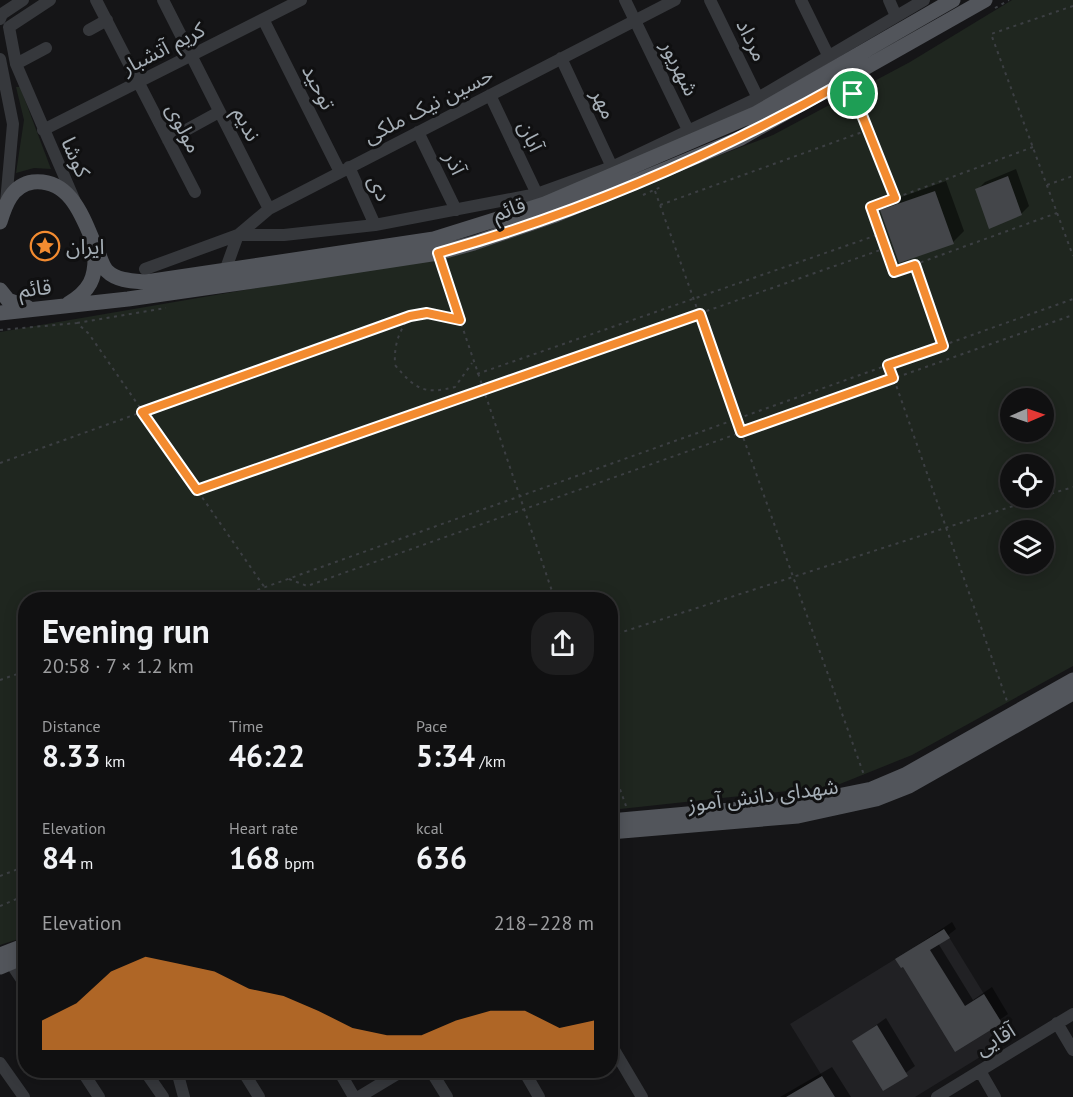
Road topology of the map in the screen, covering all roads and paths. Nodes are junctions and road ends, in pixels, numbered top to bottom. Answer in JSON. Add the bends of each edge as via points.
{"nodes":[{"id":1,"x":23,"y":0,"type":"edge"},
{"id":2,"x":50,"y":0,"type":"edge"},
{"id":3,"x":96,"y":0,"type":"edge"},
{"id":4,"x":163,"y":0,"type":"edge"},
{"id":5,"x":301,"y":0,"type":"edge"},
{"id":6,"x":625,"y":0,"type":"edge"},
{"id":7,"x":675,"y":0,"type":"edge"},
{"id":8,"x":710,"y":0,"type":"edge"},
{"id":9,"x":801,"y":0,"type":"edge"},
{"id":10,"x":889,"y":0,"type":"edge"},
{"id":11,"x":924,"y":0,"type":"edge"},
{"id":12,"x":953,"y":0,"type":"edge"},
{"id":13,"x":985,"y":0,"type":"edge"},
{"id":14,"x":1073,"y":6,"type":"edge"},
{"id":15,"x":896,"y":16,"type":"junction"},
{"id":16,"x":263,"y":19,"type":"junction"},
{"id":17,"x":107,"y":20,"type":"junction"},
{"id":18,"x":635,"y":21,"type":"junction"},
{"id":19,"x":5,"y":23,"type":"edge"},
{"id":20,"x":89,"y":30,"type":"dead end"},
{"id":21,"x":46,"y":48,"type":"dead end"},
{"id":22,"x":828,"y":55,"type":"junction"},
{"id":23,"x":191,"y":56,"type":"junction"},
{"id":24,"x":561,"y":58,"type":"junction"},
{"id":25,"x":0,"y":59,"type":"edge"},
{"id":26,"x":16,"y":64,"type":"junction"},
{"id":27,"x":848,"y":80,"type":"junction"},
{"id":28,"x":140,"y":82,"type":"junction"},
{"id":29,"x":490,"y":95,"type":"junction"},
{"id":30,"x":758,"y":98,"type":"junction"},
{"id":31,"x":219,"y":112,"type":"junction"},
{"id":32,"x":43,"y":130,"type":"junction"},
{"id":33,"x":868,"y":130,"type":"junction"},
{"id":34,"x":418,"y":132,"type":"junction"},
{"id":35,"x":689,"y":132,"type":"junction"},
{"id":36,"x":168,"y":140,"type":"junction"},
{"id":37,"x":1033,"y":147,"type":"junction"},
{"id":38,"x":612,"y":166,"type":"junction"},
{"id":39,"x":345,"y":170,"type":"junction"},
{"id":40,"x":1073,"y":176,"type":"edge"},
{"id":41,"x":650,"y":177,"type":"junction"},
{"id":42,"x":1047,"y":185,"type":"junction"},
{"id":43,"x":195,"y":192,"type":"dead end"},
{"id":44,"x":537,"y":194,"type":"junction"},
{"id":45,"x":895,"y":198,"type":"junction"},
{"id":46,"x":74,"y":199,"type":"junction"},
{"id":47,"x":6,"y":202,"type":"junction"},
{"id":48,"x":660,"y":205,"type":"junction"},
{"id":49,"x":268,"y":209,"type":"junction"},
{"id":50,"x":456,"y":210,"type":"junction"},
{"id":51,"x":1057,"y":213,"type":"junction"},
{"id":52,"x":0,"y":222,"type":"edge"},
{"id":53,"x":375,"y":225,"type":"junction"},
{"id":54,"x":880,"y":234,"type":"junction"},
{"id":55,"x":238,"y":235,"type":"junction"},
{"id":56,"x":95,"y":247,"type":"junction"},
{"id":57,"x":886,"y":248,"type":"junction"},
{"id":58,"x":438,"y":253,"type":"junction"},
{"id":59,"x":1073,"y":256,"type":"edge"},
{"id":60,"x":915,"y":265,"type":"junction"},
{"id":61,"x":145,"y":269,"type":"dead end"},
{"id":62,"x":225,"y":271,"type":"junction"},
{"id":63,"x":0,"y":290,"type":"edge"},
{"id":64,"x":694,"y":299,"type":"junction"},
{"id":65,"x":1073,"y":299,"type":"edge"},
{"id":66,"x":66,"y":305,"type":"junction"},
{"id":67,"x":31,"y":309,"type":"junction"},
{"id":68,"x":0,"y":313,"type":"edge"},
{"id":69,"x":700,"y":314,"type":"junction"},
{"id":70,"x":1073,"y":315,"type":"edge"},
{"id":71,"x":410,"y":316,"type":"junction"},
{"id":72,"x":460,"y":320,"type":"junction"},
{"id":73,"x":0,"y":330,"type":"edge"},
{"id":74,"x":943,"y":346,"type":"junction"},
{"id":75,"x":473,"y":361,"type":"junction"},
{"id":76,"x":888,"y":365,"type":"junction"},
{"id":77,"x":477,"y":374,"type":"junction"},
{"id":78,"x":893,"y":378,"type":"junction"},
{"id":79,"x":483,"y":390,"type":"junction"},
{"id":80,"x":142,"y":412,"type":"junction"},
{"id":81,"x":737,"y":419,"type":"junction"},
{"id":82,"x":741,"y":432,"type":"junction"},
{"id":83,"x":0,"y":463,"type":"edge"},
{"id":84,"x":1073,"y":487,"type":"edge"},
{"id":85,"x":197,"y":490,"type":"junction"},
{"id":86,"x":1054,"y":493,"type":"edge"},
{"id":87,"x":520,"y":497,"type":"junction"},
{"id":88,"x":1007,"y":508,"type":"edge"},
{"id":89,"x":524,"y":509,"type":"junction"},
{"id":90,"x":946,"y":528,"type":"junction"},
{"id":91,"x":792,"y":577,"type":"junction"},
{"id":92,"x":289,"y":579,"type":"junction"},
{"id":93,"x":265,"y":588,"type":"junction"},
{"id":94,"x":253,"y":592,"type":"edge"},
{"id":95,"x":266,"y":592,"type":"edge"},
{"id":96,"x":552,"y":592,"type":"edge"},
{"id":97,"x":618,"y":633,"type":"edge"},
{"id":98,"x":18,"y":674,"type":"edge"},
{"id":99,"x":0,"y":680,"type":"edge"},
{"id":100,"x":1073,"y":680,"type":"edge"},
{"id":101,"x":1073,"y":693,"type":"edge"},
{"id":102,"x":1007,"y":701,"type":"dead end"},
{"id":103,"x":864,"y":775,"type":"dead end"},
{"id":104,"x":618,"y":784,"type":"edge"},
{"id":105,"x":626,"y":807,"type":"dead end"},
{"id":106,"x":618,"y":819,"type":"edge"},
{"id":107,"x":618,"y":831,"type":"edge"},
{"id":108,"x":18,"y":869,"type":"edge"},
{"id":109,"x":0,"y":876,"type":"edge"},
{"id":110,"x":18,"y":898,"type":"edge"},
{"id":111,"x":0,"y":906,"type":"edge"},
{"id":112,"x":18,"y":950,"type":"edge"},
{"id":113,"x":4,"y":959,"type":"edge"},
{"id":114,"x":18,"y":976,"type":"edge"},
{"id":115,"x":1073,"y":1014,"type":"edge"},
{"id":116,"x":1057,"y":1023,"type":"junction"},
{"id":117,"x":1073,"y":1050,"type":"edge"},
{"id":118,"x":618,"y":1056,"type":"edge"},
{"id":119,"x":0,"y":1063,"type":"edge"},
{"id":120,"x":980,"y":1071,"type":"junction"},
{"id":121,"x":87,"y":1078,"type":"edge"},
{"id":122,"x":150,"y":1078,"type":"edge"},
{"id":123,"x":179,"y":1078,"type":"edge"},
{"id":124,"x":247,"y":1078,"type":"edge"},
{"id":125,"x":343,"y":1078,"type":"edge"},
{"id":126,"x":390,"y":1078,"type":"edge"},
{"id":127,"x":435,"y":1078,"type":"edge"},
{"id":128,"x":528,"y":1078,"type":"edge"},
{"id":129,"x":24,"y":1097,"type":"edge"},
{"id":130,"x":99,"y":1097,"type":"edge"},
{"id":131,"x":163,"y":1097,"type":"edge"},
{"id":132,"x":184,"y":1097,"type":"edge"},
{"id":133,"x":259,"y":1097,"type":"edge"},
{"id":134,"x":354,"y":1097,"type":"edge"},
{"id":135,"x":359,"y":1097,"type":"edge"},
{"id":136,"x":447,"y":1097,"type":"edge"},
{"id":137,"x":539,"y":1097,"type":"edge"},
{"id":138,"x":642,"y":1097,"type":"edge"},
{"id":139,"x":937,"y":1097,"type":"edge"},
{"id":140,"x":995,"y":1097,"type":"edge"}],
"edges":[{"from":1,"to":19,"type":"street","via":[[2,14]]},
{"from":2,"to":19,"type":"street"},
{"from":3,"to":17,"type":"street","name":"مولوی"},
{"from":4,"to":23,"type":"street","name":"ندیم"},
{"from":5,"to":16,"type":"street","name":"کریم آتشبار"},
{"from":6,"to":18,"type":"street","name":"شهریور"},
{"from":7,"to":18,"type":"street","name":"حسین نیک ملکی"},
{"from":8,"to":30,"type":"street","name":"مرداد"},
{"from":9,"to":22,"type":"street"},
{"from":10,"to":15,"type":"street"},
{"from":11,"to":15,"type":"street"},
{"from":12,"to":62,"type":"main road","name":"قائم","via":[[755,114],[544,204],[434,239]]},
{"from":13,"to":27,"type":"main road","name":"قائم"},
{"from":14,"to":37,"type":"path","via":[[991,34]]},
{"from":15,"to":22,"type":"street"},
{"from":16,"to":23,"type":"street","name":"کریم آتشبار"},
{"from":16,"to":39,"type":"street","name":"توحید"},
{"from":17,"to":20,"type":"street"},
{"from":17,"to":28,"type":"street","name":"مولوی"},
{"from":18,"to":24,"type":"street","name":"حسین نیک ملکی"},
{"from":18,"to":35,"type":"street","name":"شهریور"},
{"from":19,"to":26,"type":"street","name":"کوشا"},
{"from":21,"to":26,"type":"street"},
{"from":22,"to":30,"type":"street"},
{"from":23,"to":28,"type":"street","name":"کریم آتشبار"},
{"from":23,"to":31,"type":"street","name":"ندیم"},
{"from":24,"to":29,"type":"street","name":"حسین نیک ملکی"},
{"from":24,"to":38,"type":"street","name":"مهر"},
{"from":25,"to":47,"type":"street","via":[[13,124]]},
{"from":26,"to":32,"type":"street","name":"کوشا"},
{"from":27,"to":33,"type":"path"},
{"from":27,"to":41,"type":"main road","name":"قائم","via":[[741,138]]},
{"from":28,"to":32,"type":"street","name":"کریم آتشبار"},
{"from":28,"to":36,"type":"street","name":"مولوی"},
{"from":29,"to":34,"type":"street","name":"حسین نیک ملکی"},
{"from":29,"to":44,"type":"street","name":"آبان"},
{"from":30,"to":35,"type":"street"},
{"from":31,"to":36,"type":"street"},
{"from":31,"to":49,"type":"street","name":"ندیم"},
{"from":32,"to":46,"type":"street","name":"کوشا"},
{"from":33,"to":45,"type":"path"},
{"from":33,"to":48,"type":"path"},
{"from":34,"to":39,"type":"street","name":"حسین نیک ملکی"},
{"from":34,"to":50,"type":"street","name":"آذر"},
{"from":35,"to":38,"type":"street"},
{"from":36,"to":43,"type":"street","name":"مولوی"},
{"from":37,"to":42,"type":"path"},
{"from":37,"to":45,"type":"path"},
{"from":38,"to":44,"type":"street"},
{"from":39,"to":49,"type":"street","name":"حسین نیک ملکی"},
{"from":39,"to":53,"type":"street","name":"دی"},
{"from":40,"to":42,"type":"path"},
{"from":41,"to":48,"type":"path"},
{"from":41,"to":58,"type":"main road","name":"قائم","via":[[553,216]]},
{"from":42,"to":51,"type":"path"},
{"from":44,"to":50,"type":"street"},
{"from":45,"to":54,"type":"path","via":[[871,207]]},
{"from":46,"to":47,"type":"main road","via":[[60,189],[37,182],[15,190]]},
{"from":46,"to":56,"type":"main road","name":"قائم"},
{"from":47,"to":52,"type":"main road"},
{"from":48,"to":64,"type":"path"},
{"from":49,"to":55,"type":"street","name":"حسین نیک ملکی"},
{"from":50,"to":53,"type":"street"},
{"from":51,"to":59,"type":"path"},
{"from":51,"to":60,"type":"path"},
{"from":53,"to":55,"type":"street","via":[[284,235]]},
{"from":54,"to":57,"type":"path"},
{"from":54,"to":64,"type":"path"},
{"from":55,"to":61,"type":"street"},
{"from":55,"to":62,"type":"street","name":"حسین نیک ملکی"},
{"from":56,"to":62,"type":"main road","name":"قائم","via":[[106,270],[131,281],[162,282]]},
{"from":56,"to":66,"type":"main road","via":[[96,272],[91,285]]},
{"from":57,"to":60,"type":"path","via":[[894,272]]},
{"from":57,"to":69,"type":"path"},
{"from":58,"to":66,"type":"main road","name":"قائم"},
{"from":58,"to":72,"type":"path"},
{"from":60,"to":74,"type":"path"},
{"from":63,"to":67,"type":"main road","via":[[8,300]]},
{"from":64,"to":69,"type":"path"},
{"from":64,"to":77,"type":"path"},
{"from":65,"to":74,"type":"path"},
{"from":66,"to":67,"type":"main road","name":"قائم"},
{"from":67,"to":68,"type":"main road","name":"قائم"},
{"from":69,"to":79,"type":"path"},
{"from":69,"to":81,"type":"path"},
{"from":70,"to":78,"type":"path"},
{"from":71,"to":72,"type":"path","via":[[427,313]]},
{"from":71,"to":75,"type":"path","via":[[399,332],[395,365],[421,389],[435,392],[455,387]]},
{"from":71,"to":80,"type":"path"},
{"from":72,"to":75,"type":"path"},
{"from":73,"to":80,"type":"path","via":[[77,322]]},
{"from":74,"to":76,"type":"path"},
{"from":75,"to":77,"type":"path"},
{"from":76,"to":78,"type":"path"},
{"from":76,"to":81,"type":"path"},
{"from":77,"to":79,"type":"path"},
{"from":78,"to":82,"type":"path"},
{"from":78,"to":90,"type":"path"},
{"from":79,"to":85,"type":"path"},
{"from":79,"to":87,"type":"path"},
{"from":80,"to":83,"type":"path"},
{"from":80,"to":85,"type":"path"},
{"from":81,"to":82,"type":"path"},
{"from":81,"to":87,"type":"path"},
{"from":82,"to":89,"type":"path"},
{"from":82,"to":91,"type":"path"},
{"from":84,"to":86,"type":"path"},
{"from":85,"to":93,"type":"path"},
{"from":87,"to":89,"type":"path"},
{"from":87,"to":92,"type":"path"},
{"from":88,"to":90,"type":"path"},
{"from":89,"to":92,"type":"path","via":[[307,586]]},
{"from":89,"to":96,"type":"path"},
{"from":90,"to":91,"type":"path"},
{"from":90,"to":102,"type":"path"},
{"from":91,"to":97,"type":"path"},
{"from":91,"to":103,"type":"path"},
{"from":92,"to":93,"type":"path"},
{"from":93,"to":94,"type":"path"},
{"from":93,"to":95,"type":"path"},
{"from":98,"to":99,"type":"path"},
{"from":100,"to":106,"type":"main road","via":[[915,770],[872,789],[798,804]]},
{"from":101,"to":107,"type":"main road","name":"شهدای دانش آموز","via":[[909,786],[876,799],[798,816]]},
{"from":104,"to":105,"type":"path"},
{"from":108,"to":109,"type":"path"},
{"from":110,"to":111,"type":"path"},
{"from":112,"to":113,"type":"main road"},
{"from":113,"to":114,"type":"street"},
{"from":115,"to":116,"type":"street","name":"آقایی"},
{"from":116,"to":117,"type":"street"},
{"from":116,"to":120,"type":"street","name":"آقایی"},
{"from":118,"to":138,"type":"street"},
{"from":119,"to":129,"type":"street"},
{"from":120,"to":139,"type":"street","name":"آقایی"},
{"from":120,"to":140,"type":"street"},
{"from":121,"to":130,"type":"street"},
{"from":122,"to":131,"type":"street"},
{"from":123,"to":132,"type":"street"},
{"from":124,"to":133,"type":"street"},
{"from":125,"to":134,"type":"street"},
{"from":126,"to":135,"type":"street"},
{"from":127,"to":136,"type":"street"},
{"from":128,"to":137,"type":"street"}]}
